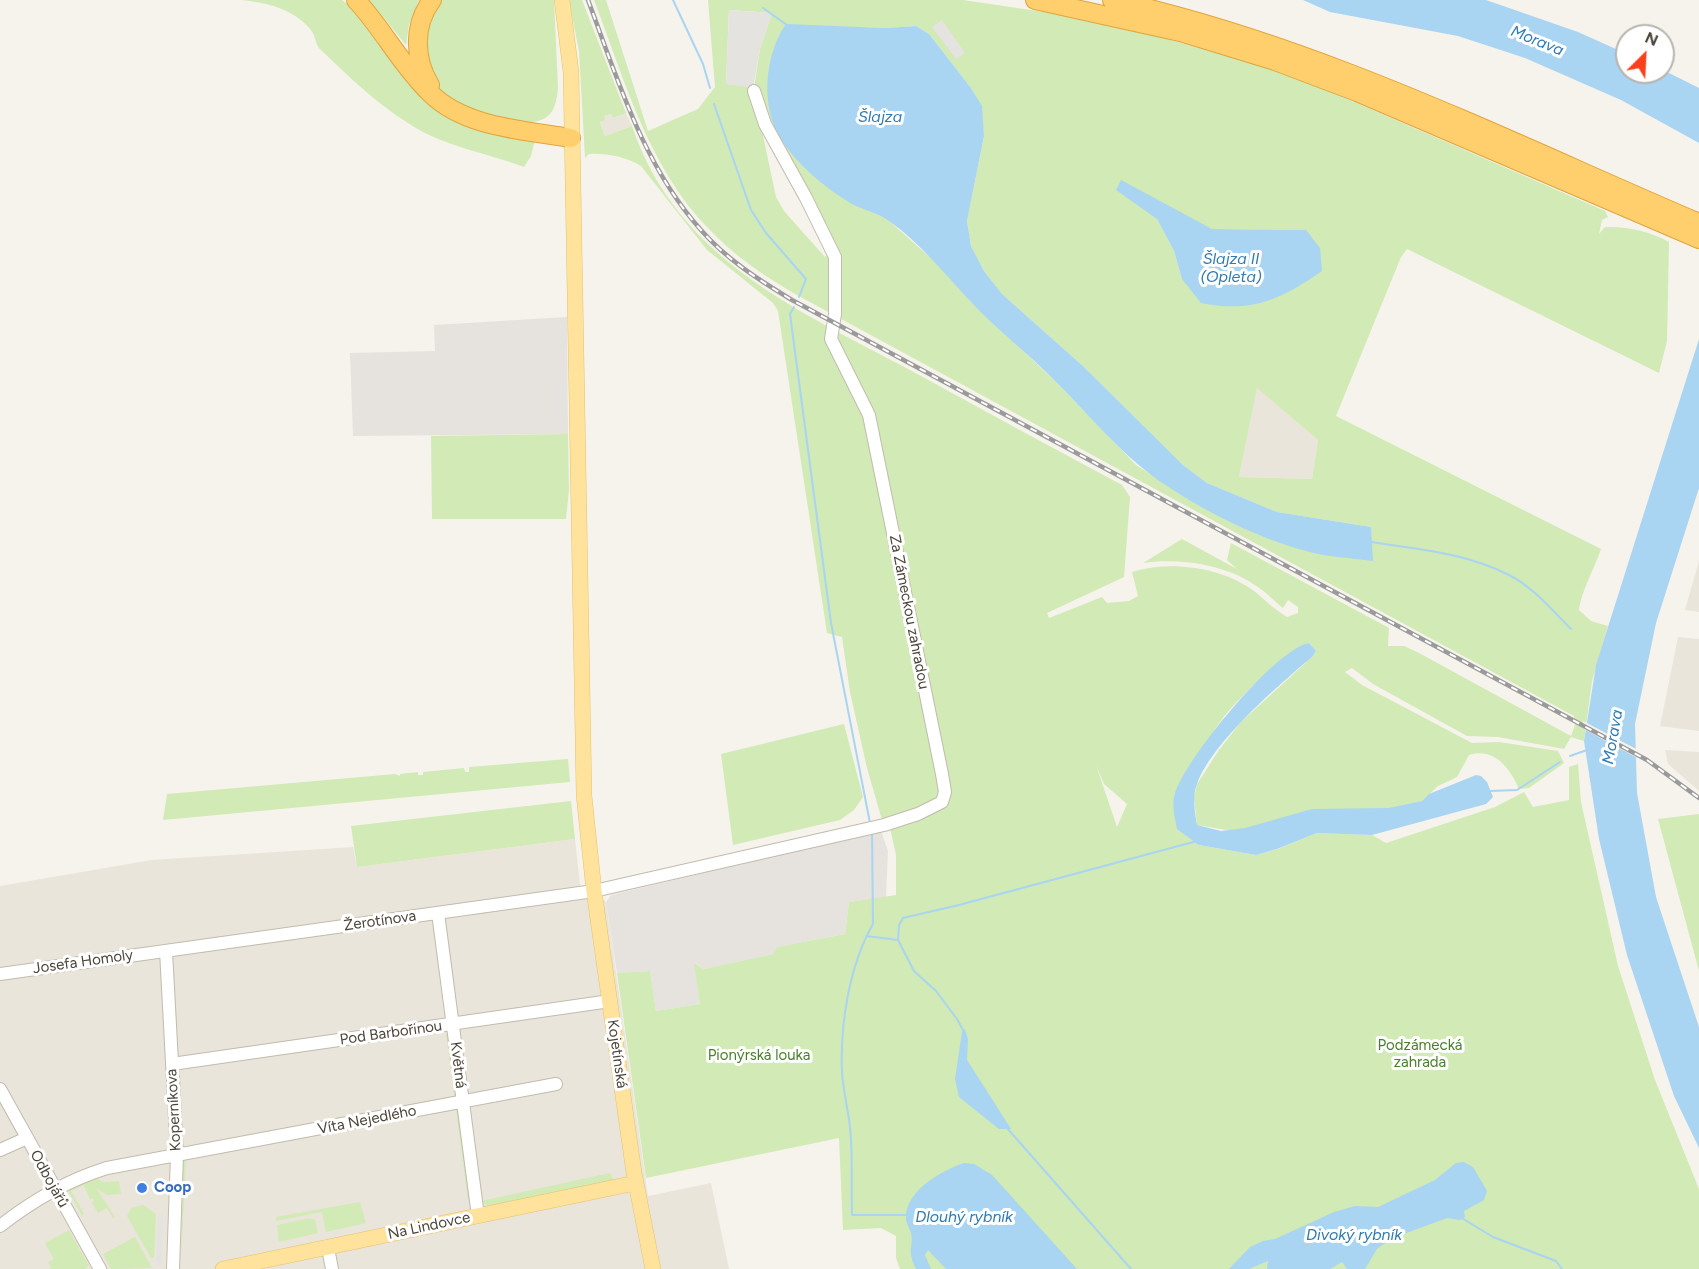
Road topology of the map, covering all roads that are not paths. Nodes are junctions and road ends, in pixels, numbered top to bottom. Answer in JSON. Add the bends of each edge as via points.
{"nodes":[{"id":1,"x":356,"y":0,"type":"edge"},
{"id":2,"x":432,"y":0,"type":"edge"},
{"id":3,"x":562,"y":0,"type":"edge"},
{"id":4,"x":1035,"y":0,"type":"edge"},
{"id":5,"x":1112,"y":0,"type":"edge"},
{"id":6,"x":754,"y":91,"type":"dead end"},
{"id":7,"x":454,"y":110,"type":"junction"},
{"id":8,"x":572,"y":138,"type":"junction"},
{"id":9,"x":1661,"y":215,"type":"junction"},
{"id":10,"x":1699,"y":223,"type":"edge"},
{"id":11,"x":1699,"y":239,"type":"edge"},
{"id":12,"x":594,"y":891,"type":"junction"},
{"id":13,"x":438,"y":913,"type":"junction"},
{"id":14,"x":166,"y":951,"type":"junction"},
{"id":15,"x":0,"y":974,"type":"edge"},
{"id":16,"x":610,"y":1002,"type":"junction"},
{"id":17,"x":452,"y":1024,"type":"junction"},
{"id":18,"x":172,"y":1064,"type":"junction"},
{"id":19,"x":556,"y":1084,"type":"dead end"},
{"id":20,"x":0,"y":1089,"type":"edge"},
{"id":21,"x":462,"y":1102,"type":"junction"},
{"id":22,"x":27,"y":1138,"type":"junction"},
{"id":23,"x":0,"y":1150,"type":"edge"},
{"id":24,"x":177,"y":1155,"type":"junction"},
{"id":25,"x":635,"y":1183,"type":"junction"},
{"id":26,"x":55,"y":1190,"type":"junction"},
{"id":27,"x":478,"y":1216,"type":"junction"},
{"id":28,"x":0,"y":1226,"type":"edge"},
{"id":29,"x":328,"y":1248,"type":"junction"},
{"id":30,"x":100,"y":1269,"type":"edge"},
{"id":31,"x":173,"y":1269,"type":"edge"},
{"id":32,"x":223,"y":1269,"type":"edge"},
{"id":33,"x":332,"y":1269,"type":"edge"},
{"id":34,"x":653,"y":1269,"type":"edge"}],
"edges":[{"from":1,"to":7,"type":"highway","via":[[428,92]]},
{"from":2,"to":7,"type":"highway","via":[[419,29],[419,61],[433,89]]},
{"from":3,"to":8,"type":"main road","name":"Kojetínská","via":[[570,52]]},
{"from":4,"to":9,"type":"highway","via":[[1180,32],[1275,61]]},
{"from":5,"to":9,"type":"highway","via":[[1233,32],[1322,63]]},
{"from":6,"to":12,"type":"street","name":"Za Zámeckou zahradou","via":[[765,124],[835,257],[831,339],[869,415],[945,792],[942,802],[884,825]]},
{"from":7,"to":8,"type":"highway","via":[[492,124]]},
{"from":8,"to":12,"type":"main road","name":"Kojetínská","via":[[582,747]]},
{"from":9,"to":10,"type":"highway"},
{"from":9,"to":11,"type":"highway"},
{"from":12,"to":13,"type":"street","name":"Žerotínova"},
{"from":12,"to":16,"type":"main road","name":"Kojetínská"},
{"from":13,"to":14,"type":"street","name":"Žerotínova"},
{"from":13,"to":17,"type":"street","name":"Květná"},
{"from":14,"to":15,"type":"street","name":"Josefa Homoly"},
{"from":14,"to":18,"type":"street","name":"Koperníkova"},
{"from":16,"to":17,"type":"street","name":"Pod Barbořinou"},
{"from":16,"to":25,"type":"main road","name":"Kojetínská"},
{"from":17,"to":18,"type":"street","name":"Pod Barbořinou"},
{"from":17,"to":21,"type":"street","name":"Květná"},
{"from":18,"to":24,"type":"street","name":"Koperníkova"},
{"from":19,"to":21,"type":"street","name":"Víta Nejedlého"},
{"from":20,"to":22,"type":"street","name":"Odbojářů"},
{"from":21,"to":24,"type":"street","name":"Víta Nejedlého"},
{"from":21,"to":27,"type":"street","name":"Květná"},
{"from":22,"to":23,"type":"street"},
{"from":22,"to":26,"type":"street","name":"Odbojářů"},
{"from":24,"to":26,"type":"street","name":"Víta Nejedlého","via":[[132,1162],[80,1177]]},
{"from":24,"to":31,"type":"street","name":"Koperníkova"},
{"from":25,"to":27,"type":"main road","name":"Na Lindovce"},
{"from":25,"to":34,"type":"main road","name":"Kojetínská"},
{"from":26,"to":28,"type":"street","name":"Víta Nejedlého"},
{"from":26,"to":30,"type":"street","name":"Odbojářů"},
{"from":27,"to":29,"type":"main road","name":"Na Lindovce"},
{"from":29,"to":32,"type":"main road","name":"Na Lindovce"},
{"from":29,"to":33,"type":"street"}]}
